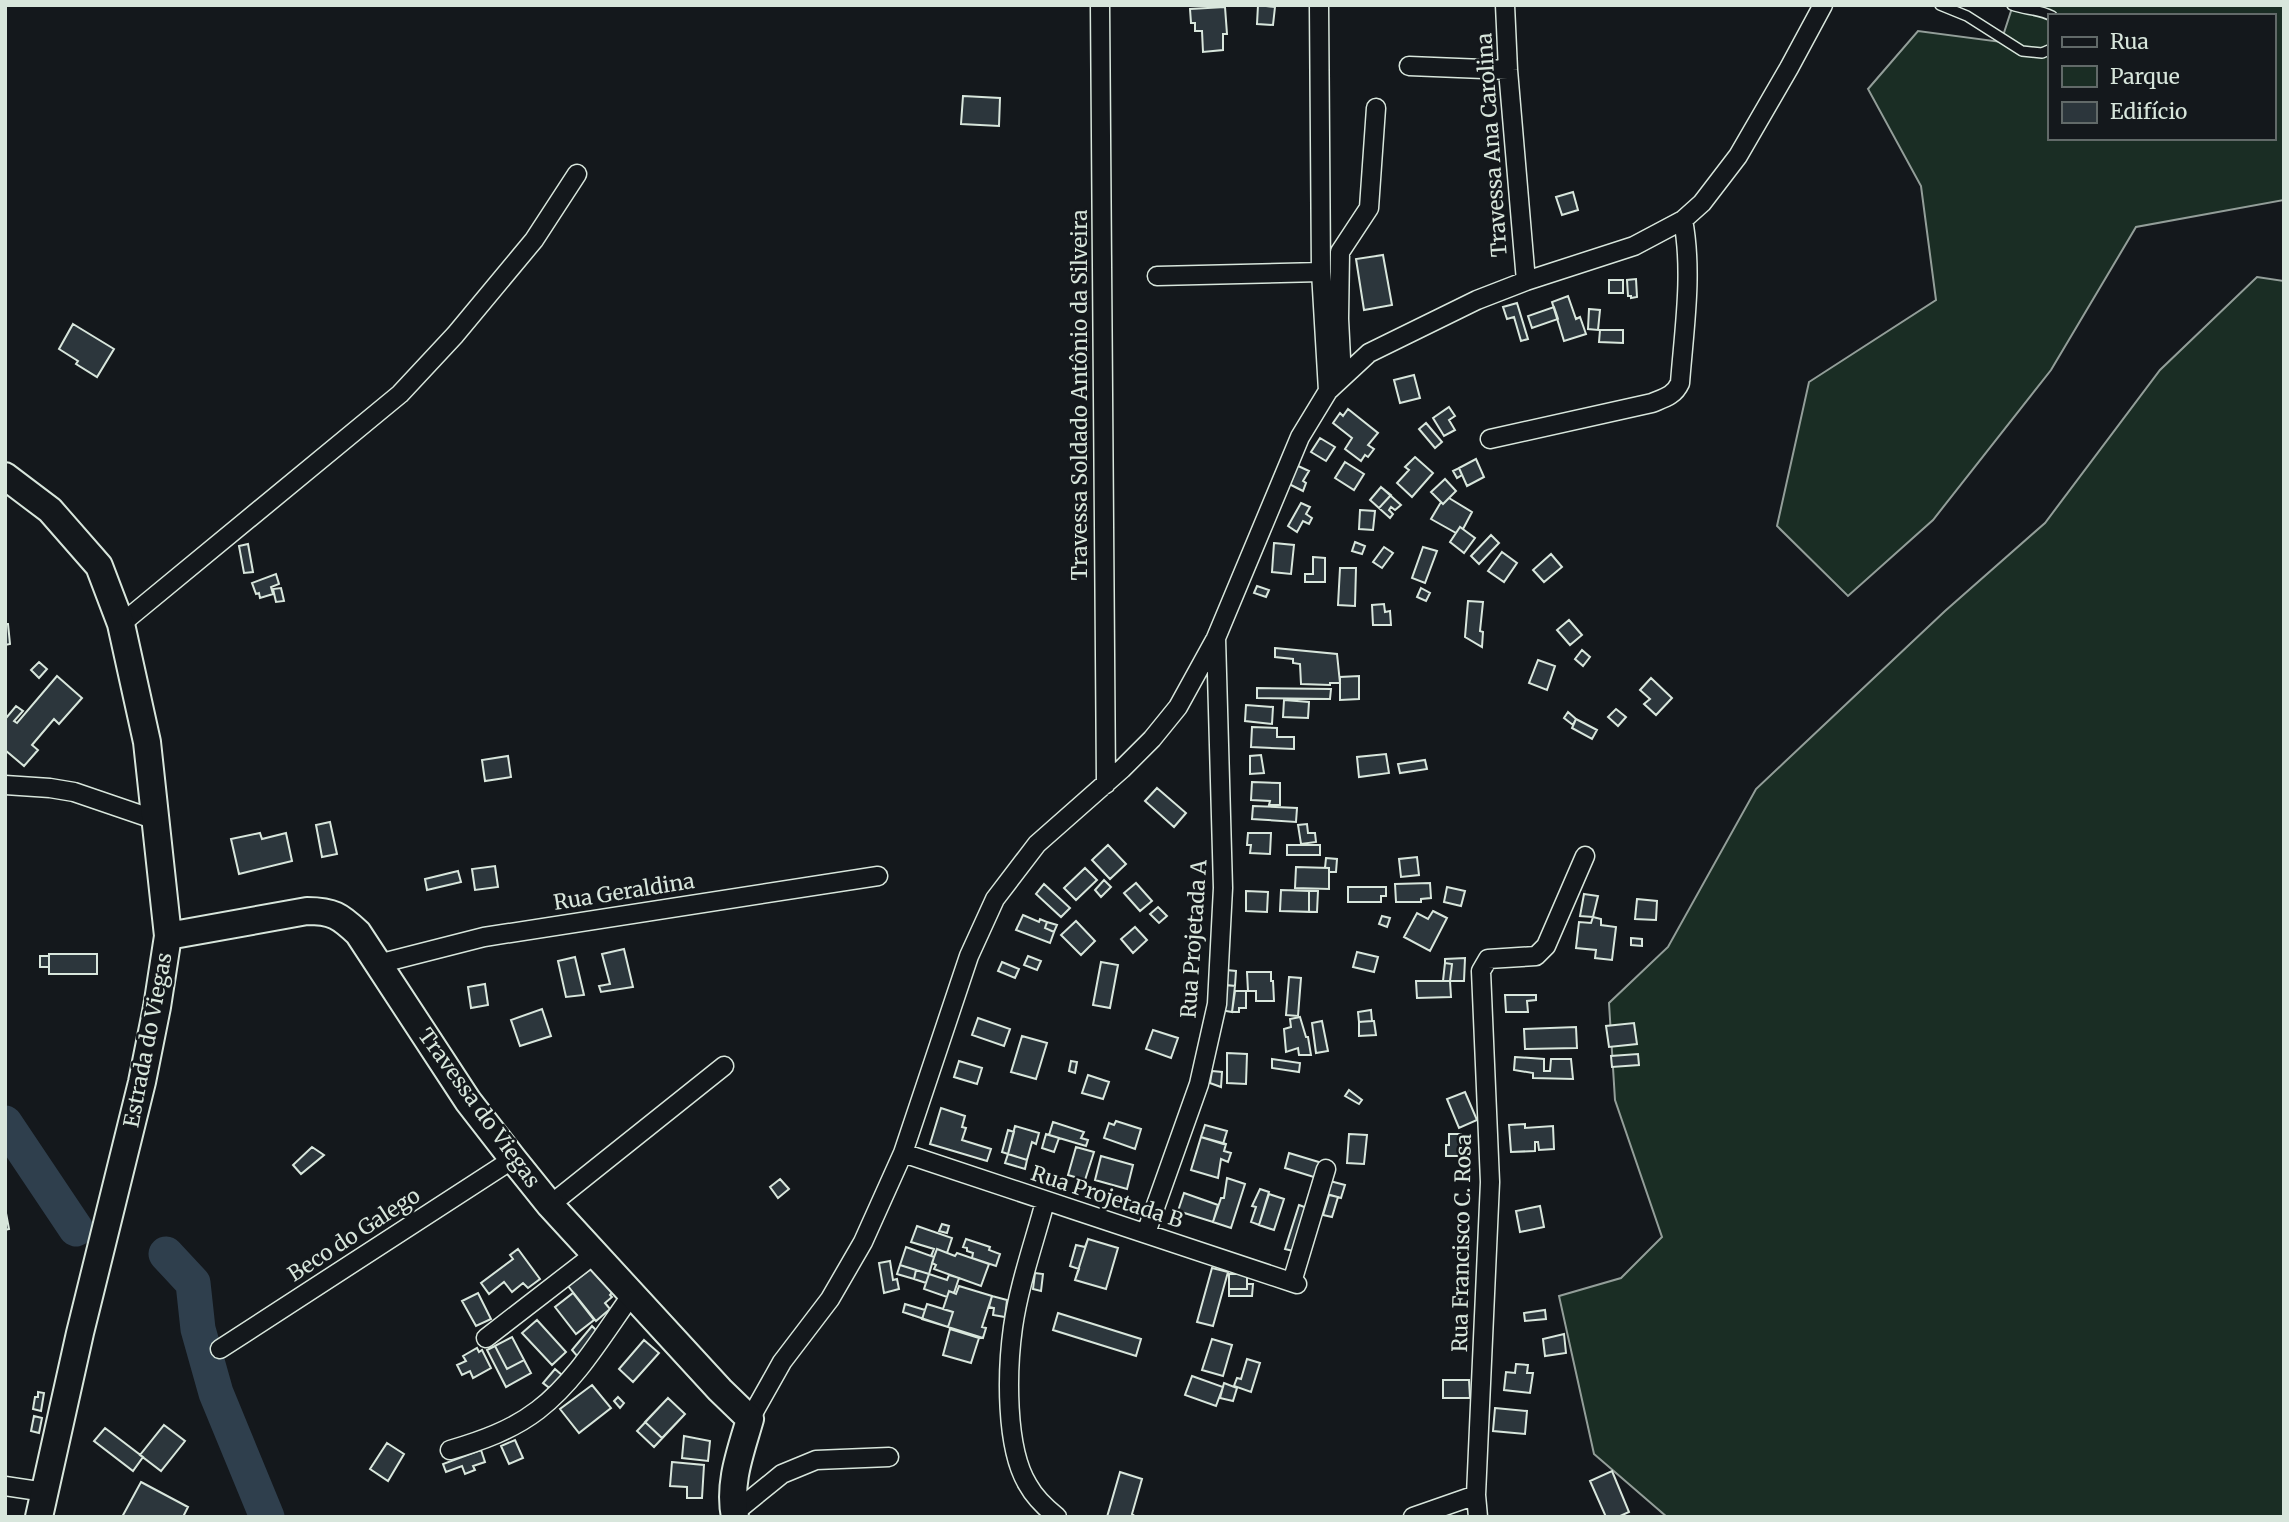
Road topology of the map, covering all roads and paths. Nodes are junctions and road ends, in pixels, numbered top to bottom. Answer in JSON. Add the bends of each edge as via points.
{"nodes":[{"id":1,"x":1100,"y":5,"type":"edge"},
{"id":2,"x":1319,"y":5,"type":"edge"},
{"id":3,"x":1505,"y":5,"type":"edge"},
{"id":4,"x":1823,"y":5,"type":"edge"},
{"id":5,"x":1940,"y":5,"type":"edge"},
{"id":6,"x":2012,"y":5,"type":"edge"},
{"id":7,"x":2048,"y":14,"type":"edge"},
{"id":8,"x":2048,"y":50,"type":"edge"},
{"id":9,"x":1409,"y":66,"type":"dead end"},
{"id":10,"x":1508,"y":70,"type":"junction"},
{"id":11,"x":1376,"y":108,"type":"dead end"},
{"id":12,"x":577,"y":174,"type":"dead end"},
{"id":13,"x":1683,"y":220,"type":"junction"},
{"id":14,"x":1321,"y":272,"type":"junction"},
{"id":15,"x":1157,"y":276,"type":"dead end"},
{"id":16,"x":1526,"y":281,"type":"junction"},
{"id":17,"x":1342,"y":377,"type":"junction"},
{"id":18,"x":1328,"y":391,"type":"junction"},
{"id":19,"x":1490,"y":439,"type":"dead end"},
{"id":20,"x":5,"y":475,"type":"edge"},
{"id":21,"x":121,"y":624,"type":"junction"},
{"id":22,"x":1216,"y":638,"type":"junction"},
{"id":23,"x":1106,"y":784,"type":"junction"},
{"id":24,"x":5,"y":785,"type":"edge"},
{"id":25,"x":156,"y":820,"type":"junction"},
{"id":26,"x":1585,"y":856,"type":"dead end"},
{"id":27,"x":878,"y":876,"type":"dead end"},
{"id":28,"x":168,"y":936,"type":"junction"},
{"id":29,"x":379,"y":964,"type":"junction"},
{"id":30,"x":724,"y":1066,"type":"dead end"},
{"id":31,"x":903,"y":1153,"type":"junction"},
{"id":32,"x":513,"y":1158,"type":"junction"},
{"id":33,"x":1326,"y":1169,"type":"dead end"},
{"id":34,"x":1045,"y":1202,"type":"junction"},
{"id":35,"x":550,"y":1205,"type":"junction"},
{"id":36,"x":1146,"y":1233,"type":"junction"},
{"id":37,"x":596,"y":1253,"type":"junction"},
{"id":38,"x":633,"y":1293,"type":"junction"},
{"id":39,"x":486,"y":1338,"type":"dead end"},
{"id":40,"x":220,"y":1349,"type":"dead end"},
{"id":41,"x":750,"y":1419,"type":"junction"},
{"id":42,"x":450,"y":1450,"type":"dead end"},
{"id":43,"x":889,"y":1457,"type":"dead end"},
{"id":44,"x":5,"y":1486,"type":"edge"},
{"id":45,"x":1476,"y":1495,"type":"junction"},
{"id":46,"x":42,"y":1505,"type":"edge"},
{"id":47,"x":734,"y":1515,"type":"edge"},
{"id":48,"x":1057,"y":1517,"type":"edge"},
{"id":49,"x":1413,"y":1517,"type":"edge"},
{"id":50,"x":1478,"y":1517,"type":"edge"}],
"edges":[{"from":1,"to":23,"type":"street","name":"Travessa Soldado Antônio da Silveira"},
{"from":2,"to":14,"type":"street"},
{"from":3,"to":10,"type":"street","name":"Travessa Ana Carolina"},
{"from":4,"to":13,"type":"street","via":[[1738,156]]},
{"from":5,"to":8,"type":"lane","via":[[1967,16],[2022,51]]},
{"from":6,"to":7,"type":"lane"},
{"from":9,"to":10,"type":"street"},
{"from":10,"to":16,"type":"street","name":"Travessa Ana Carolina"},
{"from":11,"to":17,"type":"street","via":[[1369,208],[1340,252]]},
{"from":12,"to":21,"type":"street","via":[[534,240],[400,394]]},
{"from":13,"to":16,"type":"street","via":[[1634,246]]},
{"from":13,"to":19,"type":"street","via":[[1686,281],[1676,390],[1652,403]]},
{"from":14,"to":15,"type":"street"},
{"from":14,"to":18,"type":"street"},
{"from":16,"to":17,"type":"street","via":[[1369,353]]},
{"from":17,"to":18,"type":"street"},
{"from":18,"to":22,"type":"street","via":[[1300,437]]},
{"from":20,"to":21,"type":"street","name":"Estrada do Viegas","via":[[50,510],[99,566]]},
{"from":21,"to":25,"type":"street","name":"Estrada do Viegas","via":[[147,742]]},
{"from":22,"to":23,"type":"street","via":[[1178,706]]},
{"from":22,"to":36,"type":"street","name":"Rua Projetada A","via":[[1223,888],[1217,1004],[1199,1084]]},
{"from":23,"to":31,"type":"street","via":[[1037,844],[995,899],[969,956]]},
{"from":24,"to":25,"type":"street","via":[[74,792]]},
{"from":25,"to":28,"type":"street","name":"Estrada do Viegas"},
{"from":26,"to":45,"type":"street","name":"Rua Francisco C. Rosa","via":[[1546,946],[1536,956],[1488,959],[1481,971],[1490,1182]]},
{"from":27,"to":29,"type":"street","name":"Rua Geraldina","via":[[484,937]]},
{"from":28,"to":29,"type":"street","name":"Travessa do Viegas","via":[[326,911],[358,933]]},
{"from":28,"to":46,"type":"street","name":"Estrada do Viegas","via":[[142,1083]]},
{"from":29,"to":32,"type":"street","name":"Travessa do Viegas","via":[[468,1101]]},
{"from":30,"to":35,"type":"street"},
{"from":31,"to":34,"type":"street","name":"Rua Projetada B"},
{"from":31,"to":41,"type":"street","via":[[863,1242],[830,1299],[782,1362]]},
{"from":32,"to":35,"type":"street","name":"Travessa do Viegas"},
{"from":32,"to":40,"type":"street","name":"Beco do Galego"},
{"from":33,"to":36,"type":"street","name":"Rua Projetada B","via":[[1294,1283]]},
{"from":34,"to":36,"type":"street","name":"Rua Projetada B"},
{"from":34,"to":48,"type":"street","via":[[1013,1328],[1009,1413],[1027,1485]]},
{"from":35,"to":37,"type":"street","name":"Travessa do Viegas"},
{"from":37,"to":38,"type":"street","name":"Travessa do Viegas"},
{"from":37,"to":39,"type":"street"},
{"from":38,"to":41,"type":"street","name":"Travessa do Viegas"},
{"from":38,"to":42,"type":"street","via":[[566,1384],[537,1411],[490,1438]]},
{"from":41,"to":47,"type":"street","via":[[733,1483]]},
{"from":43,"to":47,"type":"street","via":[[816,1460],[782,1474]]},
{"from":44,"to":46,"type":"street"},
{"from":45,"to":49,"type":"street"},
{"from":45,"to":50,"type":"street","name":"Rua Francisco C. Rosa"}]}
